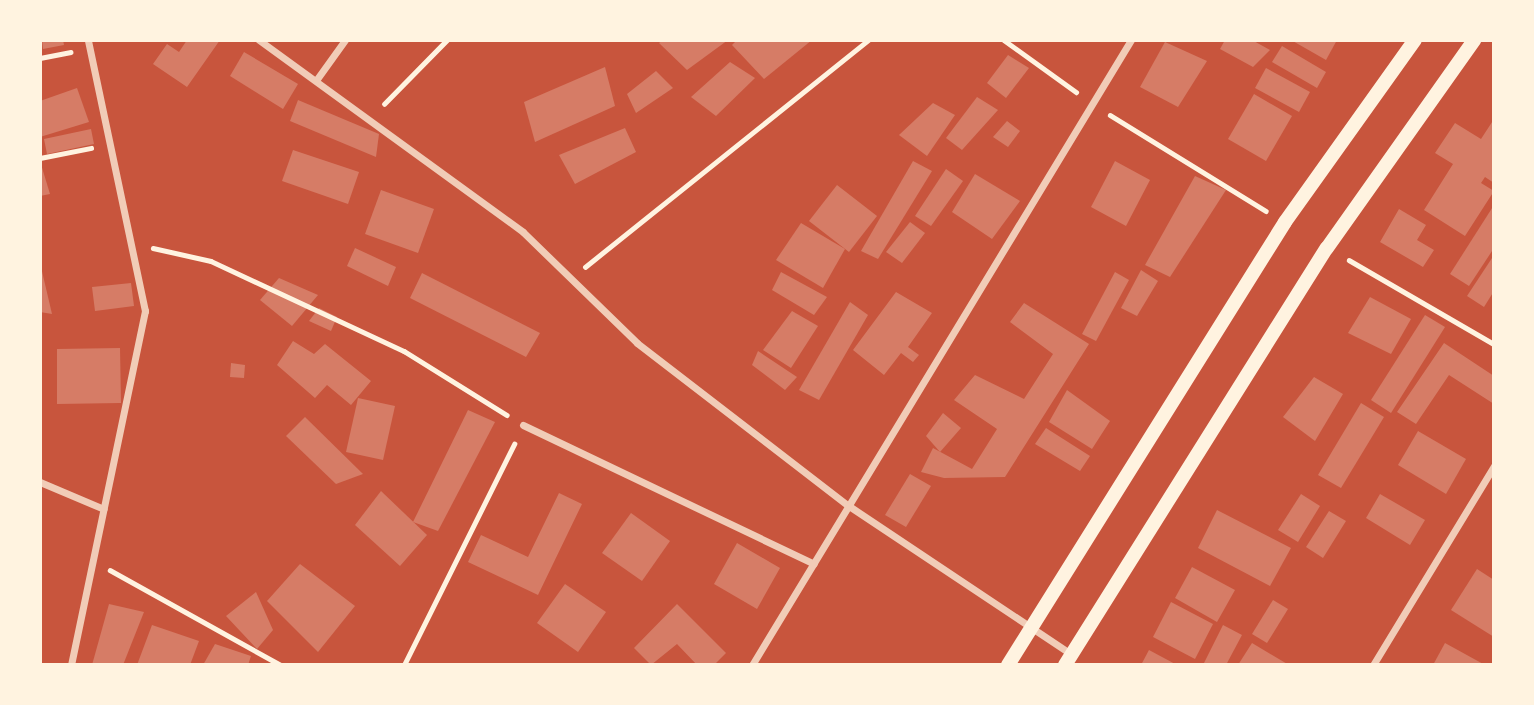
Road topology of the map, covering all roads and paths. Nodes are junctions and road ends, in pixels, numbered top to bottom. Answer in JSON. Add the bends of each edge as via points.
{"nodes":[{"id":1,"x":259,"y":40,"type":"edge"},
{"id":2,"x":345,"y":40,"type":"edge"},
{"id":3,"x":447,"y":40,"type":"edge"},
{"id":4,"x":868,"y":40,"type":"edge"},
{"id":5,"x":1004,"y":40,"type":"edge"},
{"id":6,"x":1131,"y":40,"type":"edge"},
{"id":7,"x":1415,"y":40,"type":"edge"},
{"id":8,"x":1474,"y":40,"type":"edge"},
{"id":9,"x":89,"y":44,"type":"edge"},
{"id":10,"x":40,"y":58,"type":"edge"},
{"id":11,"x":317,"y":79,"type":"junction"},
{"id":12,"x":1092,"y":104,"type":"junction"},
{"id":13,"x":369,"y":119,"type":"junction"},
{"id":14,"x":110,"y":144,"type":"junction"},
{"id":15,"x":40,"y":158,"type":"edge"},
{"id":16,"x":1284,"y":222,"type":"junction"},
{"id":17,"x":131,"y":243,"type":"junction"},
{"id":18,"x":1327,"y":248,"type":"junction"},
{"id":19,"x":571,"y":279,"type":"junction"},
{"id":20,"x":1494,"y":344,"type":"edge"},
{"id":21,"x":523,"y":425,"type":"junction"},
{"id":22,"x":1494,"y":466,"type":"edge"},
{"id":23,"x":40,"y":482,"type":"edge"},
{"id":24,"x":849,"y":506,"type":"junction"},
{"id":25,"x":104,"y":509,"type":"junction"},
{"id":26,"x":93,"y":561,"type":"junction"},
{"id":27,"x":814,"y":564,"type":"junction"},
{"id":28,"x":1031,"y":628,"type":"junction"},
{"id":29,"x":1068,"y":659,"type":"edge"},
{"id":30,"x":72,"y":665,"type":"edge"},
{"id":31,"x":281,"y":665,"type":"edge"},
{"id":32,"x":404,"y":665,"type":"edge"},
{"id":33,"x":752,"y":665,"type":"edge"},
{"id":34,"x":1008,"y":665,"type":"edge"},
{"id":35,"x":1373,"y":665,"type":"edge"}],
"edges":[{"from":1,"to":11,"type":"street"},
{"from":2,"to":11,"type":"street"},
{"from":3,"to":13,"type":"path"},
{"from":4,"to":19,"type":"path"},
{"from":5,"to":12,"type":"path"},
{"from":6,"to":12,"type":"street"},
{"from":7,"to":16,"type":"main road"},
{"from":8,"to":18,"type":"main road"},
{"from":9,"to":10,"type":"path"},
{"from":9,"to":14,"type":"street"},
{"from":11,"to":13,"type":"street"},
{"from":12,"to":16,"type":"path"},
{"from":12,"to":24,"type":"street"},
{"from":13,"to":19,"type":"street","via":[[523,232]]},
{"from":14,"to":15,"type":"path"},
{"from":14,"to":17,"type":"street"},
{"from":16,"to":28,"type":"main road"},
{"from":17,"to":21,"type":"path","via":[[211,261],[404,351]]},
{"from":17,"to":25,"type":"street","via":[[145,311]]},
{"from":18,"to":20,"type":"path"},
{"from":18,"to":29,"type":"main road"},
{"from":19,"to":24,"type":"street","via":[[637,343]]},
{"from":21,"to":27,"type":"street"},
{"from":21,"to":32,"type":"path"},
{"from":22,"to":35,"type":"street"},
{"from":23,"to":25,"type":"street"},
{"from":24,"to":27,"type":"street"},
{"from":24,"to":28,"type":"street"},
{"from":25,"to":26,"type":"street"},
{"from":26,"to":30,"type":"street"},
{"from":26,"to":31,"type":"path"},
{"from":27,"to":33,"type":"street"},
{"from":28,"to":29,"type":"street"},
{"from":28,"to":34,"type":"main road"}]}
